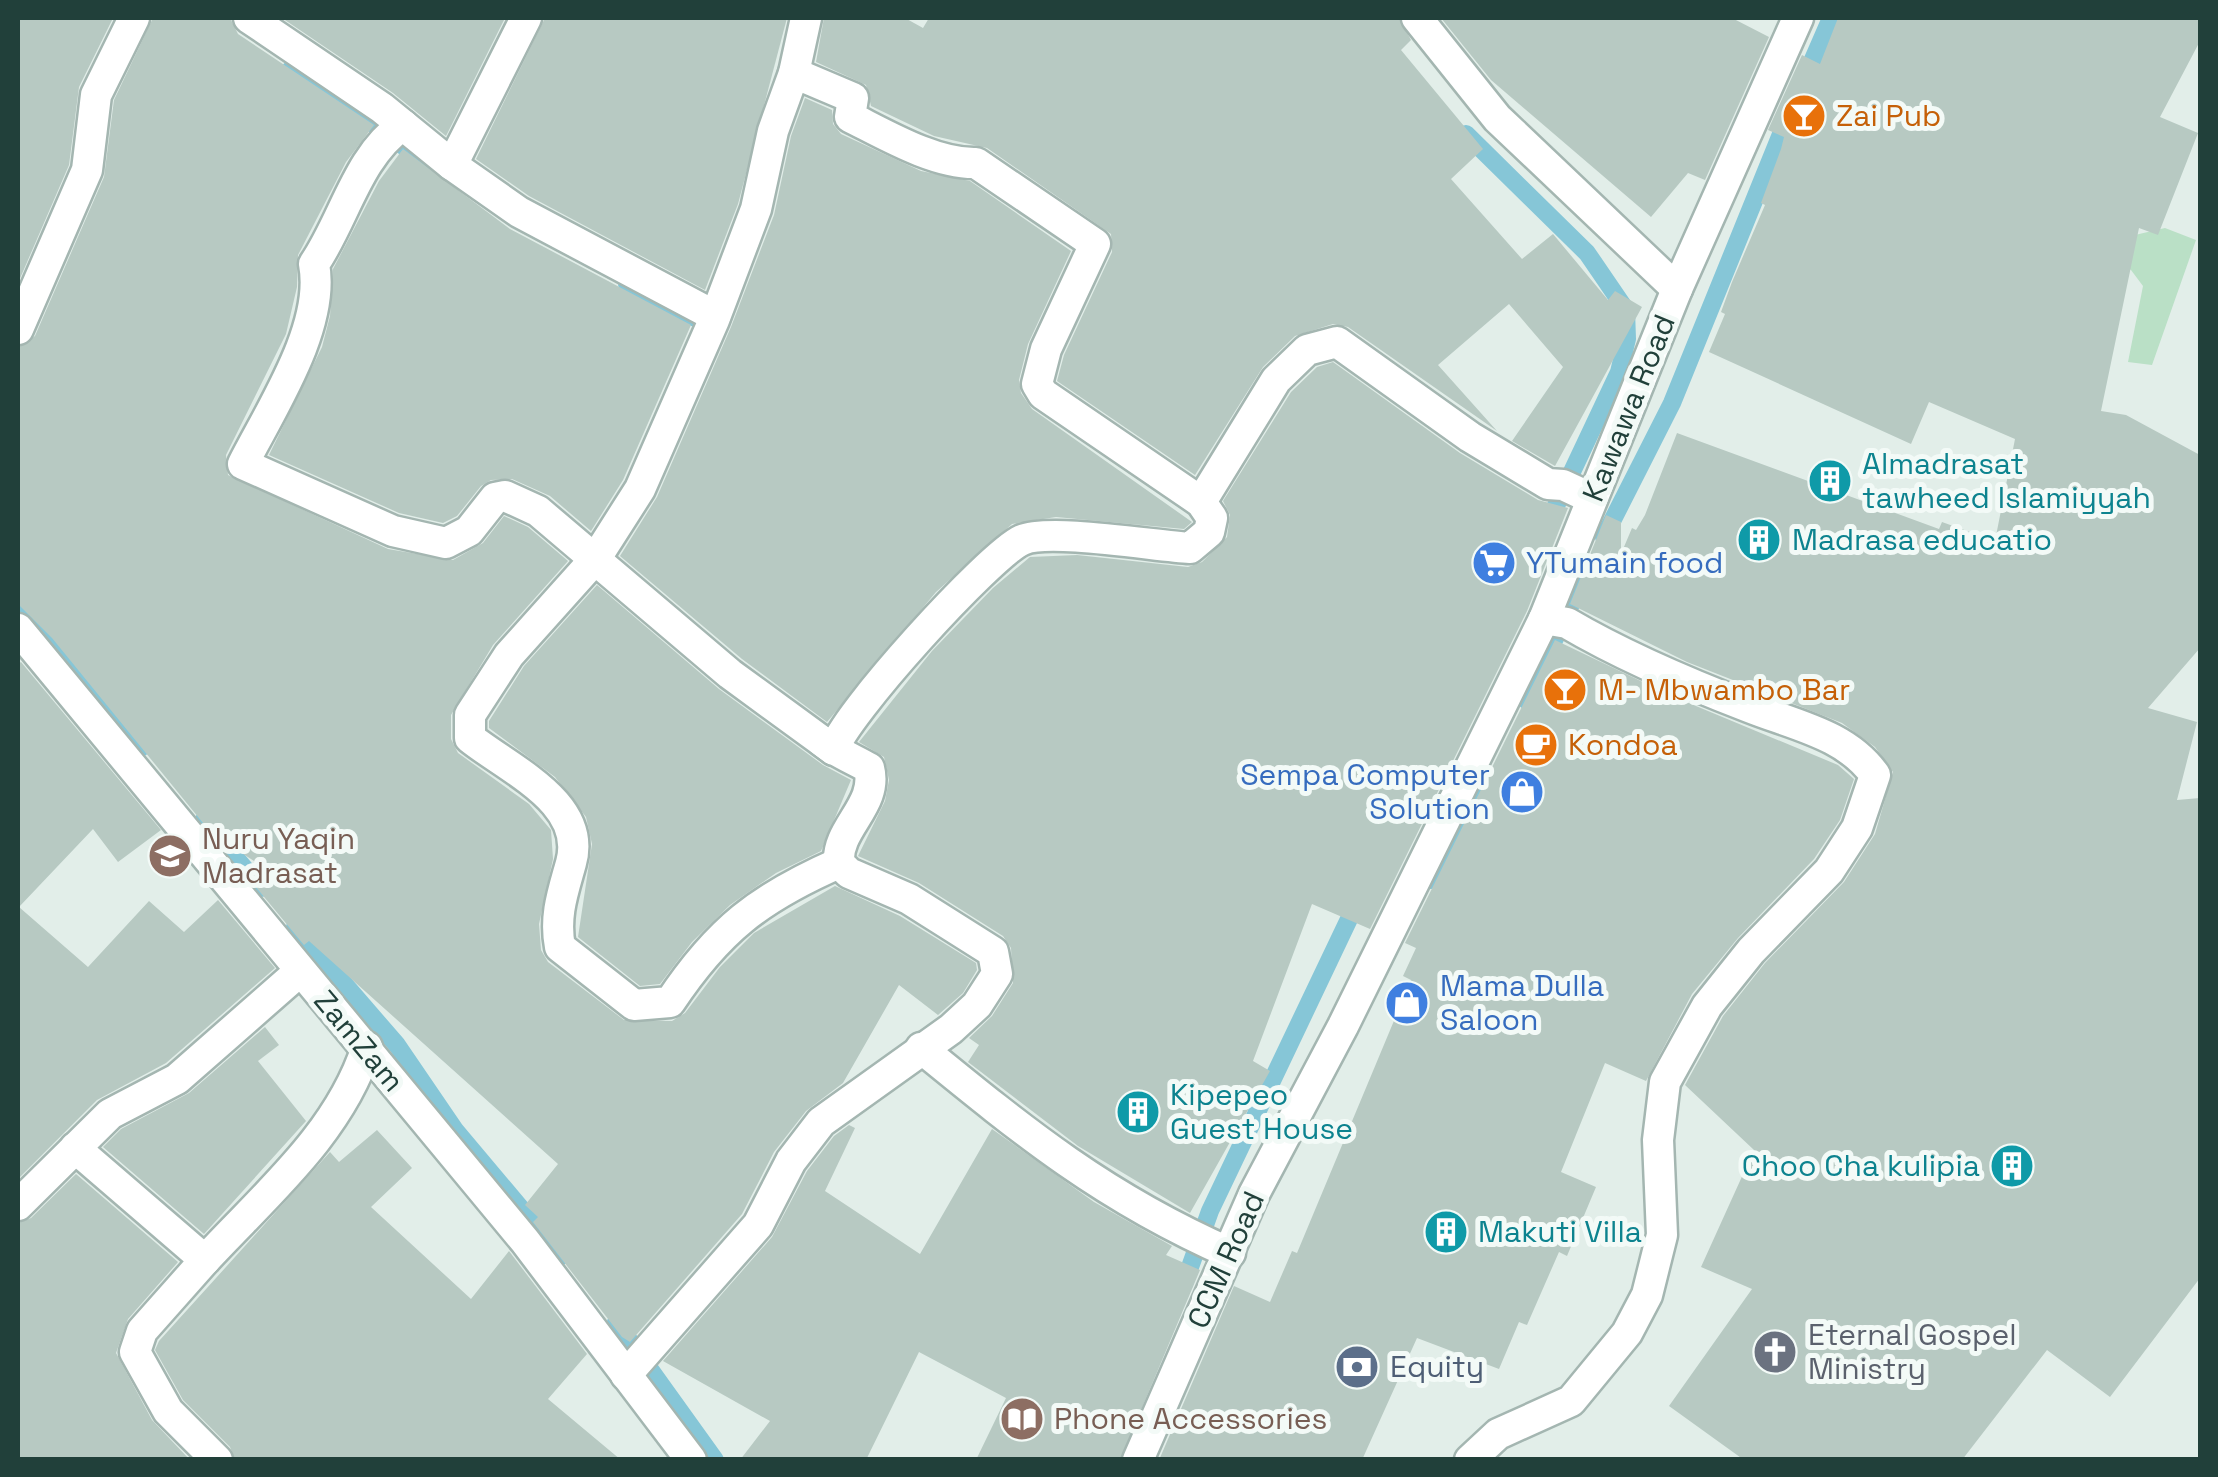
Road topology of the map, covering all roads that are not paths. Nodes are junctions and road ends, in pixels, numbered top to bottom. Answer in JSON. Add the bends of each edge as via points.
{"nodes":[{"id":1,"x":134,"y":18,"type":"edge"},
{"id":2,"x":249,"y":18,"type":"edge"},
{"id":3,"x":526,"y":18,"type":"edge"},
{"id":4,"x":806,"y":18,"type":"edge"},
{"id":5,"x":1417,"y":18,"type":"edge"},
{"id":6,"x":1798,"y":18,"type":"edge"},
{"id":7,"x":794,"y":73,"type":"junction"},
{"id":8,"x":403,"y":126,"type":"junction"},
{"id":9,"x":452,"y":165,"type":"junction"},
{"id":10,"x":1678,"y":290,"type":"junction"},
{"id":11,"x":715,"y":316,"type":"junction"},
{"id":12,"x":18,"y":329,"type":"edge"},
{"id":13,"x":1591,"y":498,"type":"junction"},
{"id":14,"x":1201,"y":502,"type":"junction"},
{"id":15,"x":596,"y":558,"type":"junction"},
{"id":16,"x":1544,"y":618,"type":"junction"},
{"id":17,"x":18,"y":629,"type":"edge"},
{"id":18,"x":834,"y":750,"type":"junction"},
{"id":19,"x":1456,"y":796,"type":"joint"},
{"id":20,"x":840,"y":864,"type":"junction"},
{"id":21,"x":299,"y":972,"type":"junction"},
{"id":22,"x":367,"y":1047,"type":"junction"},
{"id":23,"x":921,"y":1048,"type":"junction"},
{"id":24,"x":75,"y":1148,"type":"junction"},
{"id":25,"x":18,"y":1205,"type":"edge"},
{"id":26,"x":1230,"y":1253,"type":"junction"},
{"id":27,"x":205,"y":1260,"type":"junction"},
{"id":28,"x":626,"y":1375,"type":"junction"},
{"id":29,"x":217,"y":1460,"type":"edge"},
{"id":30,"x":690,"y":1460,"type":"edge"},
{"id":31,"x":1138,"y":1460,"type":"edge"},
{"id":32,"x":1470,"y":1460,"type":"edge"}],
"edges":[{"from":1,"to":12,"type":"street","via":[[96,95],[87,170]]},
{"from":2,"to":8,"type":"street"},
{"from":3,"to":9,"type":"street"},
{"from":4,"to":7,"type":"street"},
{"from":5,"to":10,"type":"street","via":[[1497,118]]},
{"from":6,"to":10,"type":"street","name":"Kawawa Road"},
{"from":7,"to":11,"type":"street","via":[[756,209]]},
{"from":7,"to":14,"type":"street","via":[[853,98],[850,117],[870,127],[955,162],[976,163],[1095,244],[1046,349],[1038,384],[1043,394]]},
{"from":8,"to":9,"type":"street"},
{"from":8,"to":15,"type":"street","via":[[368,164],[314,264],[318,284],[310,320],[243,464],[393,531],[446,543],[469,531],[495,498],[506,496],[538,511]]},
{"from":9,"to":11,"type":"street","via":[[519,212]]},
{"from":10,"to":13,"type":"street","name":"Kawawa Road"},
{"from":11,"to":15,"type":"street","via":[[640,489]]},
{"from":13,"to":14,"type":"street","via":[[1548,484],[1470,438],[1337,342],[1307,350],[1276,380]]},
{"from":13,"to":16,"type":"street","name":"Kawawa Road"},
{"from":14,"to":18,"type":"street","via":[[1212,518],[1210,532],[1190,548],[1022,540],[892,668],[838,732]]},
{"from":15,"to":18,"type":"street","via":[[730,674]]},
{"from":15,"to":20,"type":"street","via":[[509,656],[470,715],[470,738],[564,810],[574,826],[556,926],[560,947],[634,1005],[670,1002],[740,916]]},
{"from":16,"to":19,"type":"street","name":"Kawawa Road"},
{"from":16,"to":32,"type":"street","via":[[1833,739],[1859,753],[1874,775],[1858,828],[1707,1006],[1666,1082],[1658,1140],[1662,1235],[1648,1295],[1627,1333],[1570,1402],[1498,1434]]},
{"from":17,"to":21,"type":"street","name":"ZamZam"},
{"from":18,"to":20,"type":"street","via":[[868,768],[872,784],[838,850]]},
{"from":19,"to":26,"type":"street","name":"CCM Road"},
{"from":20,"to":23,"type":"street","via":[[993,952],[997,974],[977,1005]]},
{"from":21,"to":22,"type":"street","name":"ZamZam"},
{"from":21,"to":24,"type":"street","via":[[177,1079],[128,1102]]},
{"from":22,"to":27,"type":"street","via":[[355,1084],[320,1136]]},
{"from":22,"to":28,"type":"street","name":"ZamZam"},
{"from":23,"to":26,"type":"street","via":[[1072,1169],[1168,1227]]},
{"from":23,"to":28,"type":"street","via":[[821,1122],[790,1161],[758,1225]]},
{"from":24,"to":25,"type":"street"},
{"from":24,"to":27,"type":"street"},
{"from":26,"to":31,"type":"street","name":"CCM Road"},
{"from":27,"to":29,"type":"street","via":[[142,1331],[135,1352],[168,1412]]},
{"from":28,"to":30,"type":"street","name":"ZamZam"}]}
